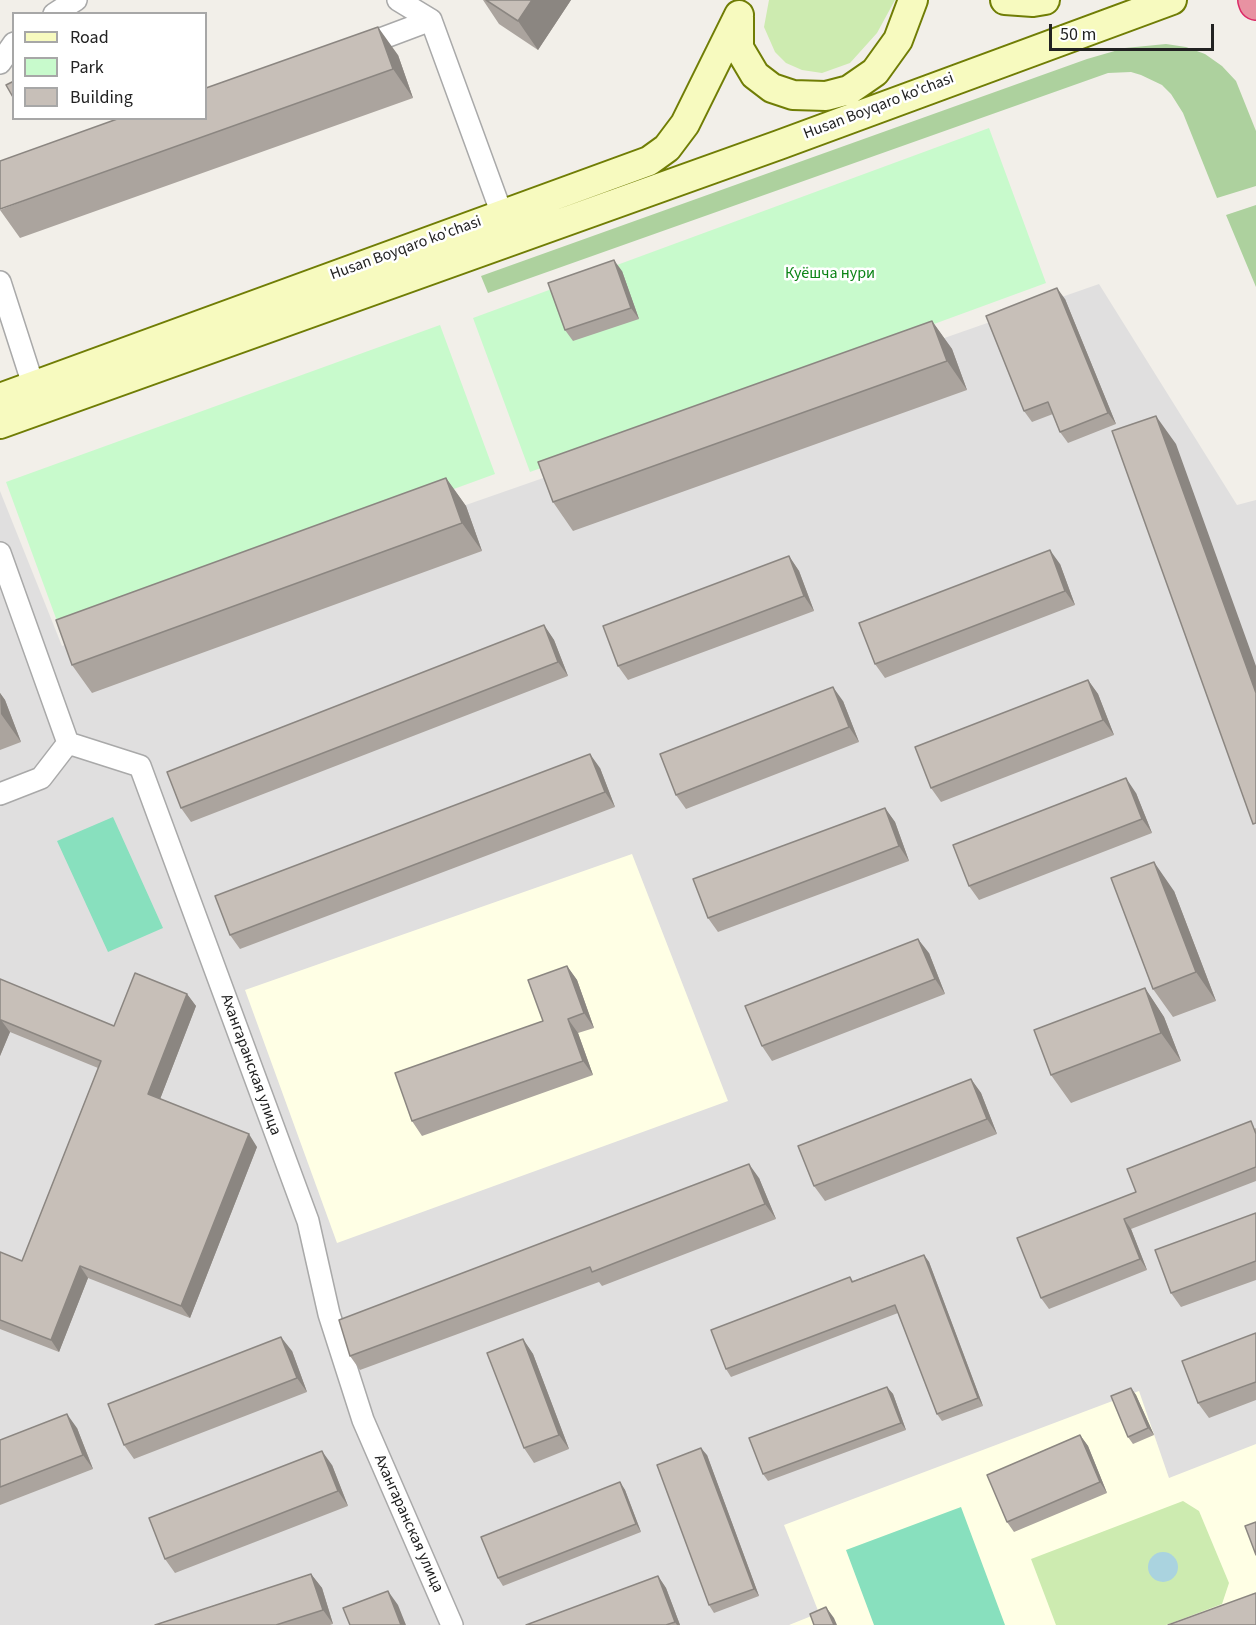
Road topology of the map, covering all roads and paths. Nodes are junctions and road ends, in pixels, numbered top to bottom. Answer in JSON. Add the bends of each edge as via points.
{"nodes":[{"id":1,"x":76,"y":0,"type":"edge"},
{"id":2,"x":398,"y":0,"type":"edge"},
{"id":3,"x":913,"y":0,"type":"edge"},
{"id":4,"x":1005,"y":0,"type":"edge"},
{"id":5,"x":1045,"y":0,"type":"edge"},
{"id":6,"x":1172,"y":0,"type":"edge"},
{"id":7,"x":741,"y":8,"type":"edge"},
{"id":8,"x":57,"y":12,"type":"edge"},
{"id":9,"x":431,"y":20,"type":"junction"},
{"id":10,"x":12,"y":46,"type":"edge"},
{"id":11,"x":334,"y":56,"type":"edge"},
{"id":12,"x":0,"y":63,"type":"edge"},
{"id":13,"x":979,"y":69,"type":"junction"},
{"id":14,"x":849,"y":90,"type":"junction"},
{"id":15,"x":779,"y":145,"type":"junction"},
{"id":16,"x":507,"y":227,"type":"junction"},
{"id":17,"x":0,"y":282,"type":"edge"},
{"id":18,"x":37,"y":397,"type":"junction"},
{"id":19,"x":0,"y":398,"type":"edge"},
{"id":20,"x":0,"y":424,"type":"edge"},
{"id":21,"x":0,"y":553,"type":"edge"},
{"id":22,"x":68,"y":743,"type":"junction"},
{"id":23,"x":0,"y":794,"type":"edge"},
{"id":24,"x":452,"y":1625,"type":"edge"}],
"edges":[{"from":1,"to":8,"type":"street"},
{"from":2,"to":9,"type":"street"},
{"from":3,"to":14,"type":"main road","name":"Husan Boyqaro ko'chasi","via":[[888,56],[875,72]]},
{"from":4,"to":5,"type":"main road"},
{"from":6,"to":13,"type":"main road","name":"Husan Boyqaro ko'chasi"},
{"from":7,"to":14,"type":"main road","name":"Husan Boyqaro ko'chasi","via":[[737,27],[739,48],[748,67],[763,82],[803,97]]},
{"from":7,"to":16,"type":"main road","name":"Husan Boyqaro ko'chasi","via":[[699,99],[668,148],[649,161]]},
{"from":9,"to":11,"type":"street"},
{"from":9,"to":16,"type":"street"},
{"from":10,"to":12,"type":"street"},
{"from":13,"to":14,"type":"main road","name":"Husan Boyqaro ko'chasi"},
{"from":13,"to":15,"type":"main road","name":"Husan Boyqaro ko'chasi"},
{"from":14,"to":15,"type":"main road","name":"Husan Boyqaro ko'chasi"},
{"from":15,"to":16,"type":"main road","name":"Husan Boyqaro ko'chasi"},
{"from":16,"to":18,"type":"main road","name":"Husan Boyqaro ko'chasi"},
{"from":17,"to":18,"type":"street"},
{"from":18,"to":19,"type":"main road","name":"Husan Boyqaro ko'chasi"},
{"from":18,"to":20,"type":"main road","name":"Husan Boyqaro ko'chasi"},
{"from":21,"to":22,"type":"street"},
{"from":22,"to":23,"type":"street","via":[[41,778]]},
{"from":22,"to":24,"type":"street","name":"Ахангаранская улица","via":[[140,766],[308,1221],[329,1314],[363,1420]]}]}
